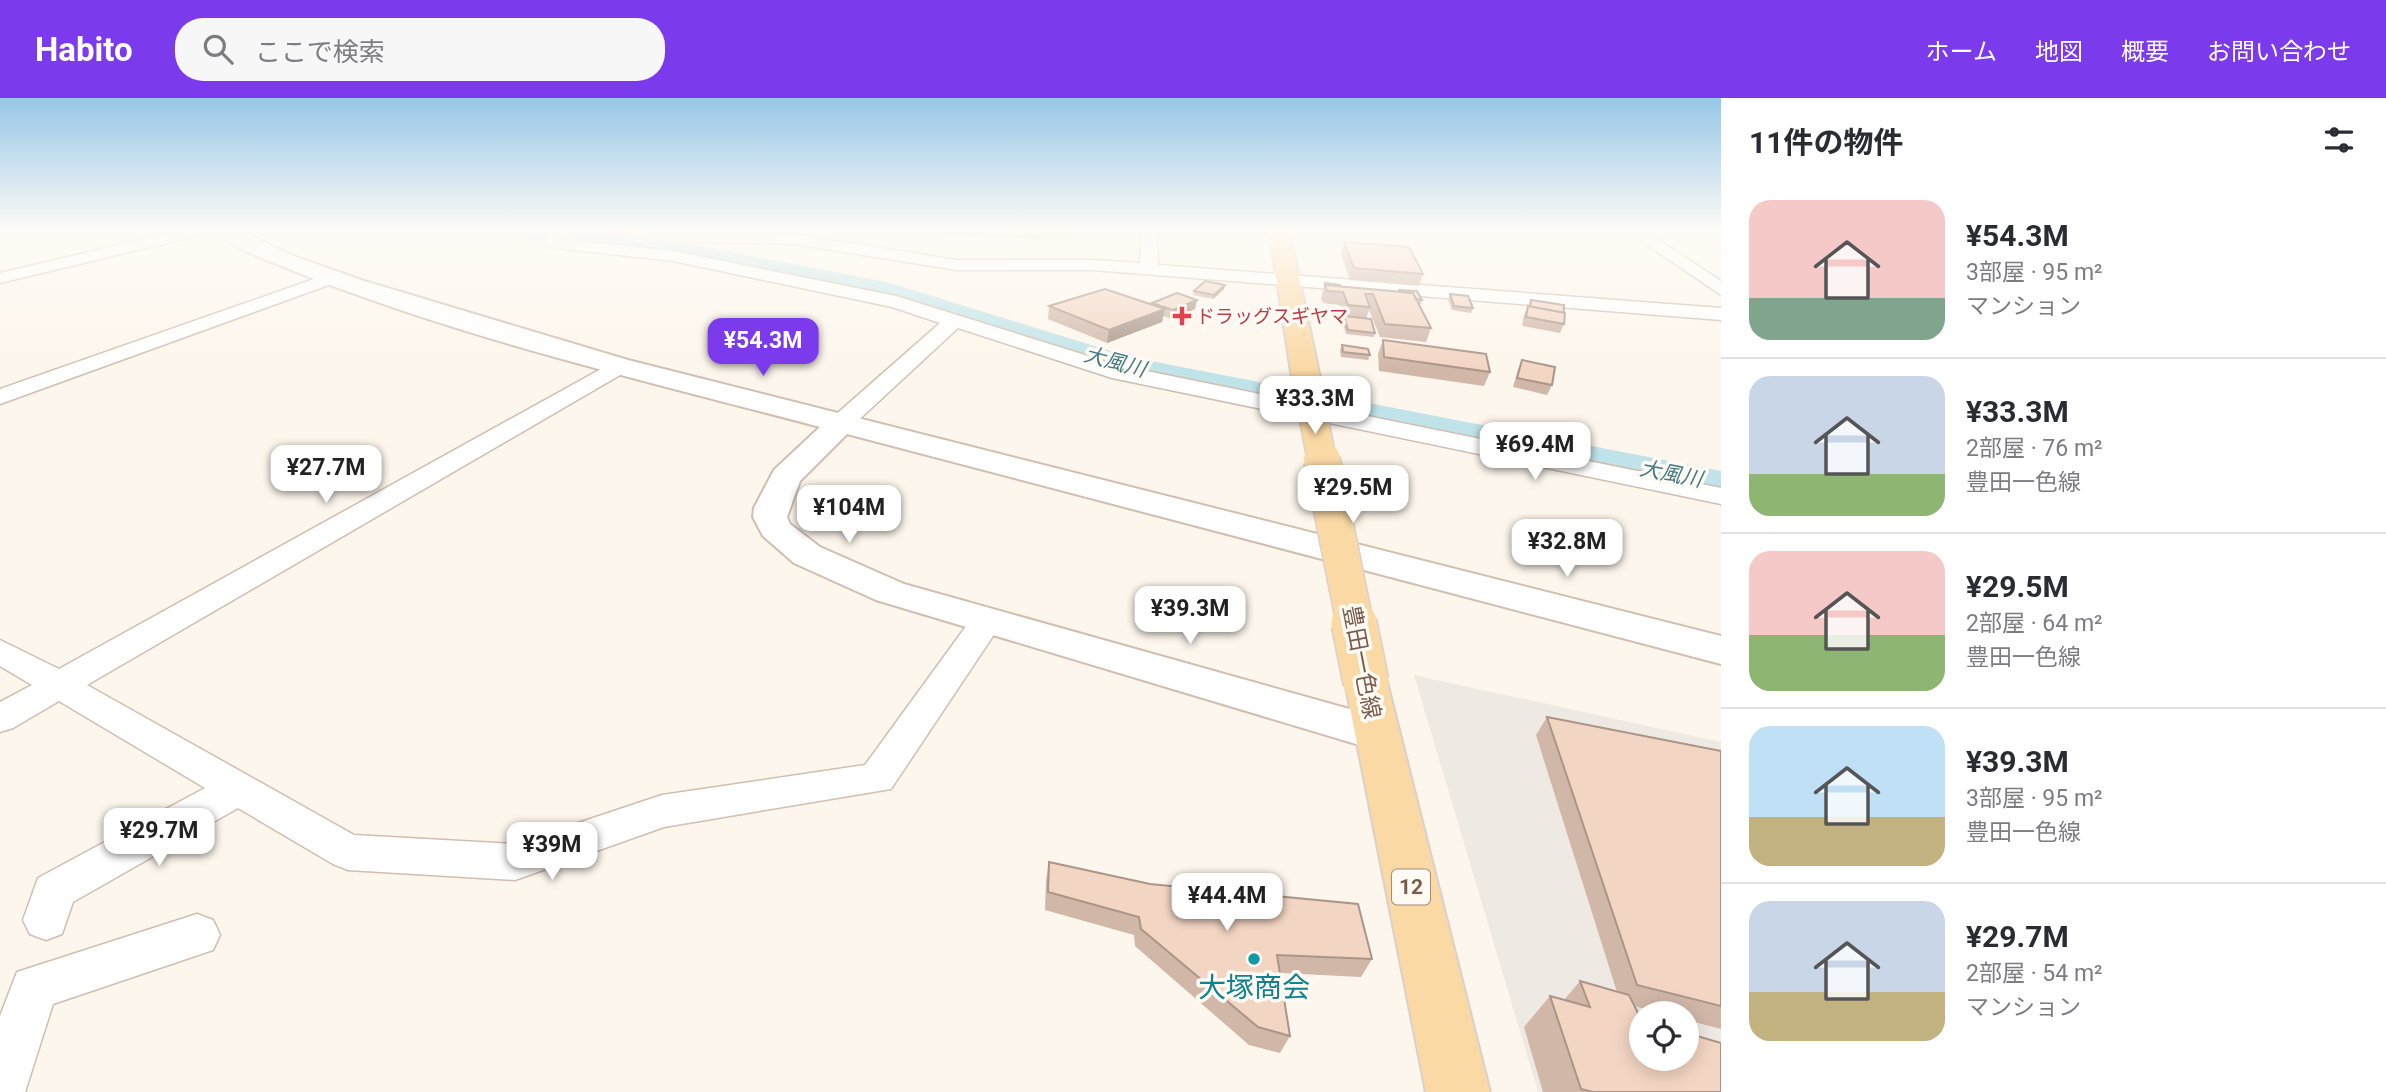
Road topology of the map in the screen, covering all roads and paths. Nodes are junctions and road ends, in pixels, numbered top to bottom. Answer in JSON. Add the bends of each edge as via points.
{"nodes":[{"id":1,"x":327,"y":276,"type":"edge"},
{"id":2,"x":776,"y":276,"type":"edge"},
{"id":3,"x":1251,"y":276,"type":"edge"},
{"id":4,"x":1702,"y":276,"type":"edge"},
{"id":5,"x":331,"y":278,"type":"junction"},
{"id":6,"x":1287,"y":279,"type":"junction"},
{"id":7,"x":1721,"y":289,"type":"edge"},
{"id":8,"x":1721,"y":314,"type":"edge"},
{"id":9,"x":955,"y":320,"type":"junction"},
{"id":10,"x":619,"y":366,"type":"junction"},
{"id":11,"x":0,"y":397,"type":"edge"},
{"id":12,"x":841,"y":423,"type":"junction"},
{"id":13,"x":1721,"y":496,"type":"edge"},
{"id":14,"x":986,"y":621,"type":"junction"},
{"id":15,"x":1721,"y":650,"type":"edge"},
{"id":16,"x":0,"y":651,"type":"edge"},
{"id":17,"x":58,"y":686,"type":"junction"},
{"id":18,"x":0,"y":719,"type":"edge"},
{"id":19,"x":1376,"y":733,"type":"junction"},
{"id":20,"x":237,"y":789,"type":"junction"},
{"id":21,"x":46,"y":920,"type":"dead end"},
{"id":22,"x":197,"y":935,"type":"dead end"},
{"id":23,"x":0,"y":1088,"type":"edge"},
{"id":24,"x":1458,"y":1092,"type":"edge"}],
"edges":[{"from":1,"to":5,"type":"street"},
{"from":2,"to":9,"type":"street","via":[[896,302]]},
{"from":3,"to":6,"type":"street"},
{"from":4,"to":7,"type":"street"},
{"from":5,"to":10,"type":"street"},
{"from":5,"to":11,"type":"street"},
{"from":6,"to":8,"type":"street"},
{"from":6,"to":19,"type":"main road","name":"豊田一色線","number":"12","bridge":true},
{"from":9,"to":12,"type":"street"},
{"from":9,"to":13,"type":"street","via":[[1112,371]]},
{"from":10,"to":12,"type":"street"},
{"from":10,"to":17,"type":"street"},
{"from":12,"to":14,"type":"street","via":[[785,477],[771,508],[775,529],[807,555],[836,570]]},
{"from":12,"to":15,"type":"street"},
{"from":14,"to":19,"type":"street"},
{"from":14,"to":20,"type":"street","via":[[877,778],[662,811],[515,862],[348,852]]},
{"from":16,"to":17,"type":"street"},
{"from":17,"to":18,"type":"street"},
{"from":17,"to":20,"type":"street"},
{"from":19,"to":24,"type":"main road","name":"豊田一色線","number":"12"},
{"from":20,"to":21,"type":"street","via":[[54,891]]},
{"from":22,"to":23,"type":"street","via":[[34,988]]}]}
